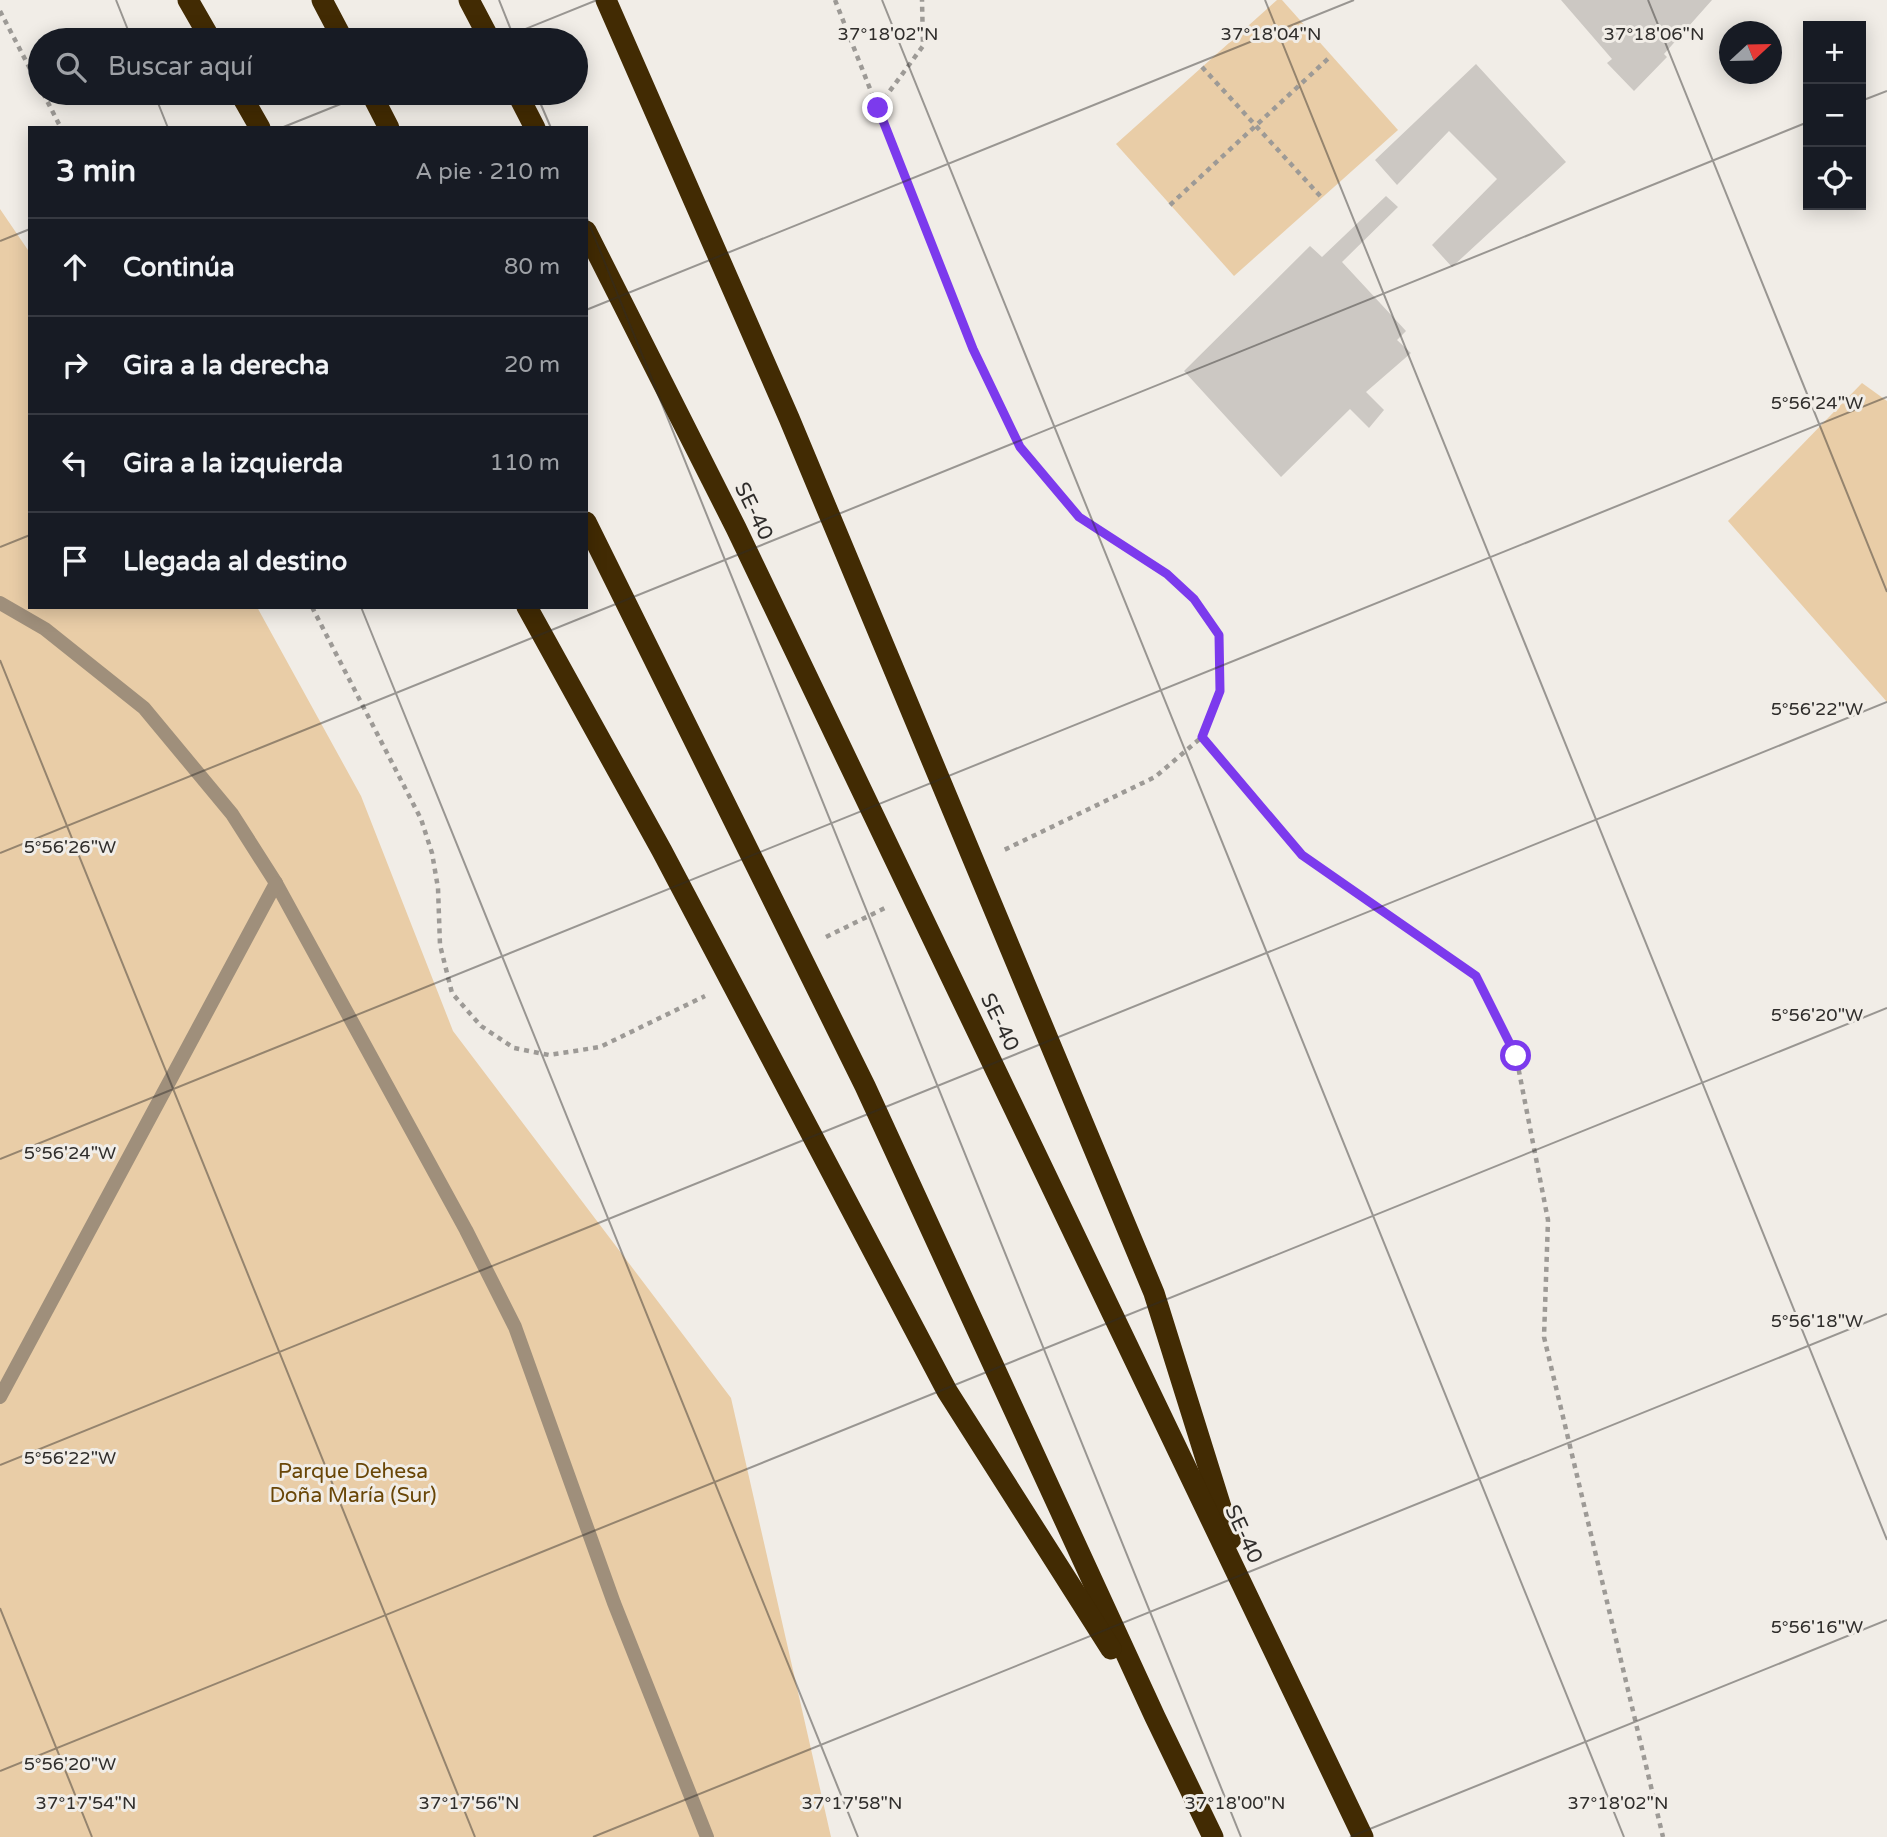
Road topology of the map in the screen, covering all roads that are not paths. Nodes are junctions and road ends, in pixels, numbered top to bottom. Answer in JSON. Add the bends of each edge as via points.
{"nodes":[{"id":1,"x":188,"y":0,"type":"edge"},
{"id":2,"x":323,"y":0,"type":"edge"},
{"id":3,"x":469,"y":0,"type":"edge"},
{"id":4,"x":606,"y":0,"type":"edge"},
{"id":5,"x":204,"y":28,"type":"edge"},
{"id":6,"x":337,"y":28,"type":"edge"},
{"id":7,"x":484,"y":28,"type":"edge"},
{"id":8,"x":247,"y":105,"type":"edge"},
{"id":9,"x":377,"y":105,"type":"edge"},
{"id":10,"x":523,"y":105,"type":"edge"},
{"id":11,"x":259,"y":126,"type":"edge"},
{"id":12,"x":388,"y":126,"type":"edge"},
{"id":13,"x":534,"y":126,"type":"edge"},
{"id":14,"x":588,"y":235,"type":"edge"},
{"id":15,"x":588,"y":526,"type":"edge"},
{"id":16,"x":0,"y":603,"type":"edge"},
{"id":17,"x":528,"y":609,"type":"edge"},
{"id":18,"x":276,"y":883,"type":"junction"},
{"id":19,"x":0,"y":1397,"type":"edge"},
{"id":20,"x":1253,"y":1611,"type":"junction"},
{"id":21,"x":1155,"y":1717,"type":"junction"},
{"id":22,"x":707,"y":1837,"type":"edge"},
{"id":23,"x":1213,"y":1837,"type":"edge"},
{"id":24,"x":1363,"y":1837,"type":"edge"}],
"edges":[{"from":1,"to":5,"type":"highway"},
{"from":2,"to":6,"type":"highway"},
{"from":3,"to":7,"type":"highway"},
{"from":4,"to":20,"type":"highway","via":[[789,418],[1154,1293]]},
{"from":8,"to":11,"type":"highway"},
{"from":9,"to":12,"type":"highway"},
{"from":10,"to":13,"type":"highway"},
{"from":14,"to":20,"type":"highway","name":"SE-40","number":"SE-40","via":[[742,540]]},
{"from":15,"to":21,"type":"highway","via":[[865,1086]]},
{"from":16,"to":18,"type":"lane","via":[[45,629],[144,708],[232,814]]},
{"from":17,"to":21,"type":"highway","via":[[662,851],[947,1391]]},
{"from":18,"to":19,"type":"lane"},
{"from":18,"to":22,"type":"lane","via":[[515,1327],[614,1603]]},
{"from":20,"to":24,"type":"highway","name":"SE-40","number":"SE-40"},
{"from":21,"to":23,"type":"highway"}]}
